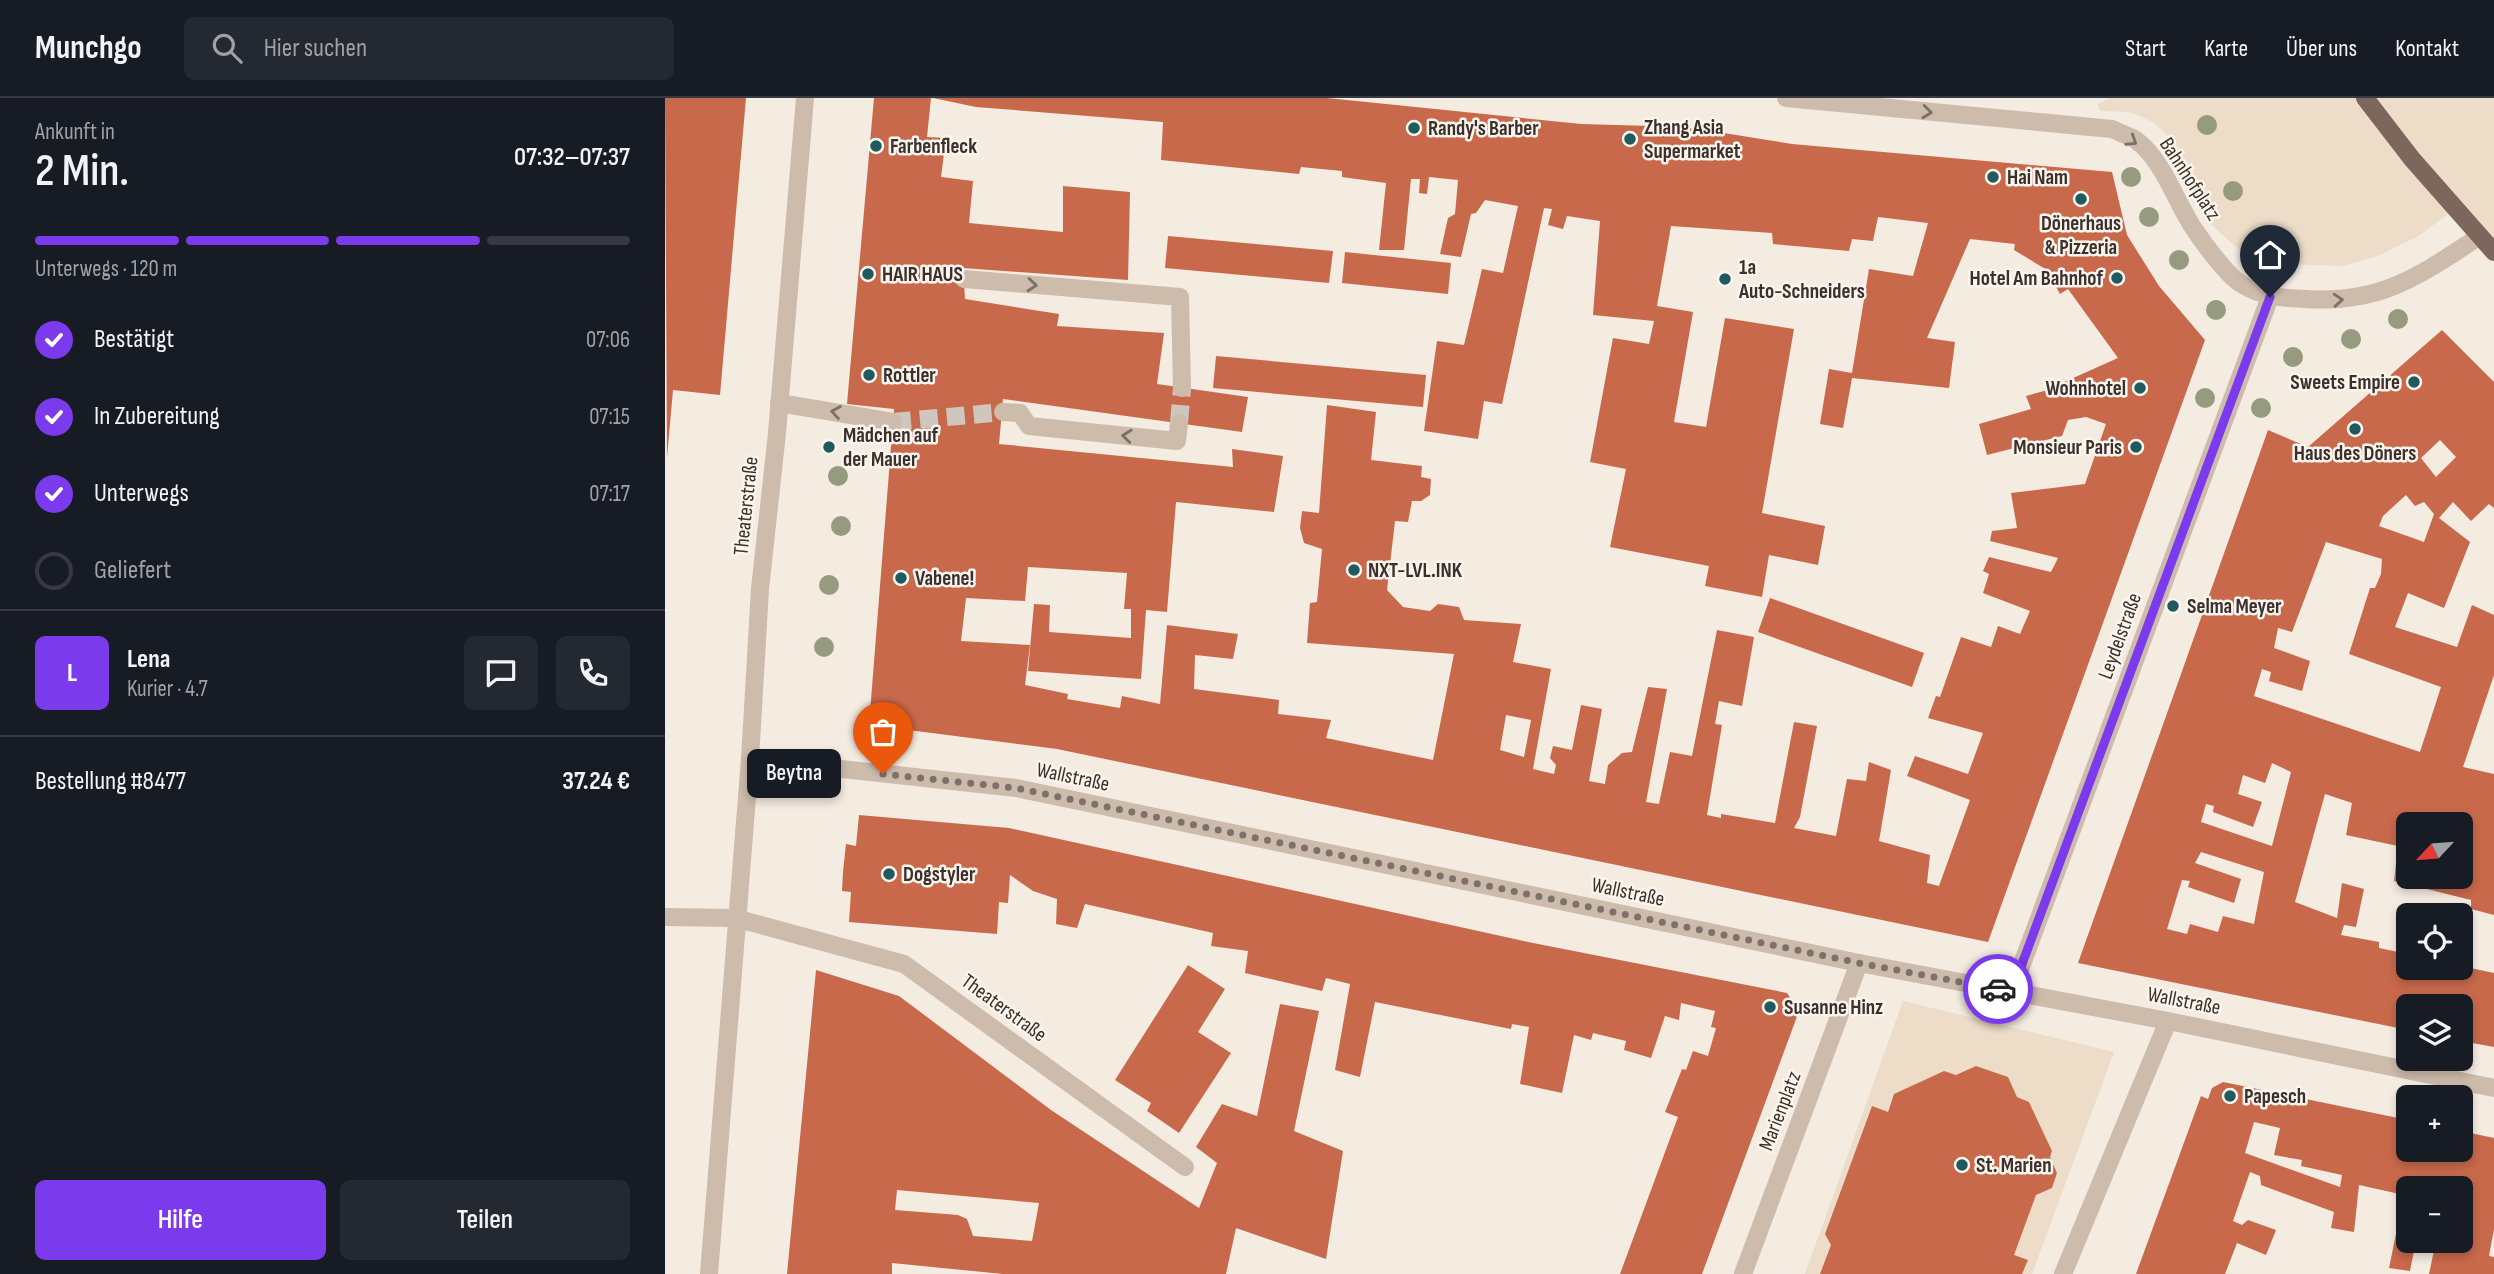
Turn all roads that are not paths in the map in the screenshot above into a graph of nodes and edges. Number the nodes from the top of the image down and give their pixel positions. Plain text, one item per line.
1 (805, 98) edge
2 (1786, 98) edge
3 (2365, 98) edge
4 (2480, 236) junction
5 (2494, 252) edge
6 (964, 279) dead end
7 (2270, 297) junction
8 (1182, 388) tunnel mouth
9 (779, 403) junction
10 (1003, 412) tunnel mouth
11 (893, 422) tunnel mouth
12 (1179, 423) tunnel mouth
13 (750, 759) junction
14 (665, 917) edge
15 (735, 918) junction
16 (1859, 963) junction
17 (2012, 991) junction
18 (2168, 1021) junction
19 (2494, 1088) edge
20 (1185, 1167) dead end
21 (709, 1274) edge
22 (1743, 1274) edge
23 (2063, 1274) edge

1 - 9 street, Theaterstraße
2 -> 7 street, Bahnhofplatz
3 - 4 main road
4 - 5 main road
7 -> 4 street, Bahnhofplatz
6 -> 8 street
7 - 17 street, Leydelstraße
11 -> 9 street
9 - 13 street, Theaterstraße
12 -> 10 street
13 - 15 street, Theaterstraße
13 - 16 street, Wallstraße
14 - 15 street
15 - 20 street, Theaterstraße
15 - 21 street, Theaterstraße
16 - 17 street, Wallstraße
16 - 22 street, Marienplatz
17 - 18 street, Wallstraße
18 - 19 street, Wallstraße
18 - 23 street

